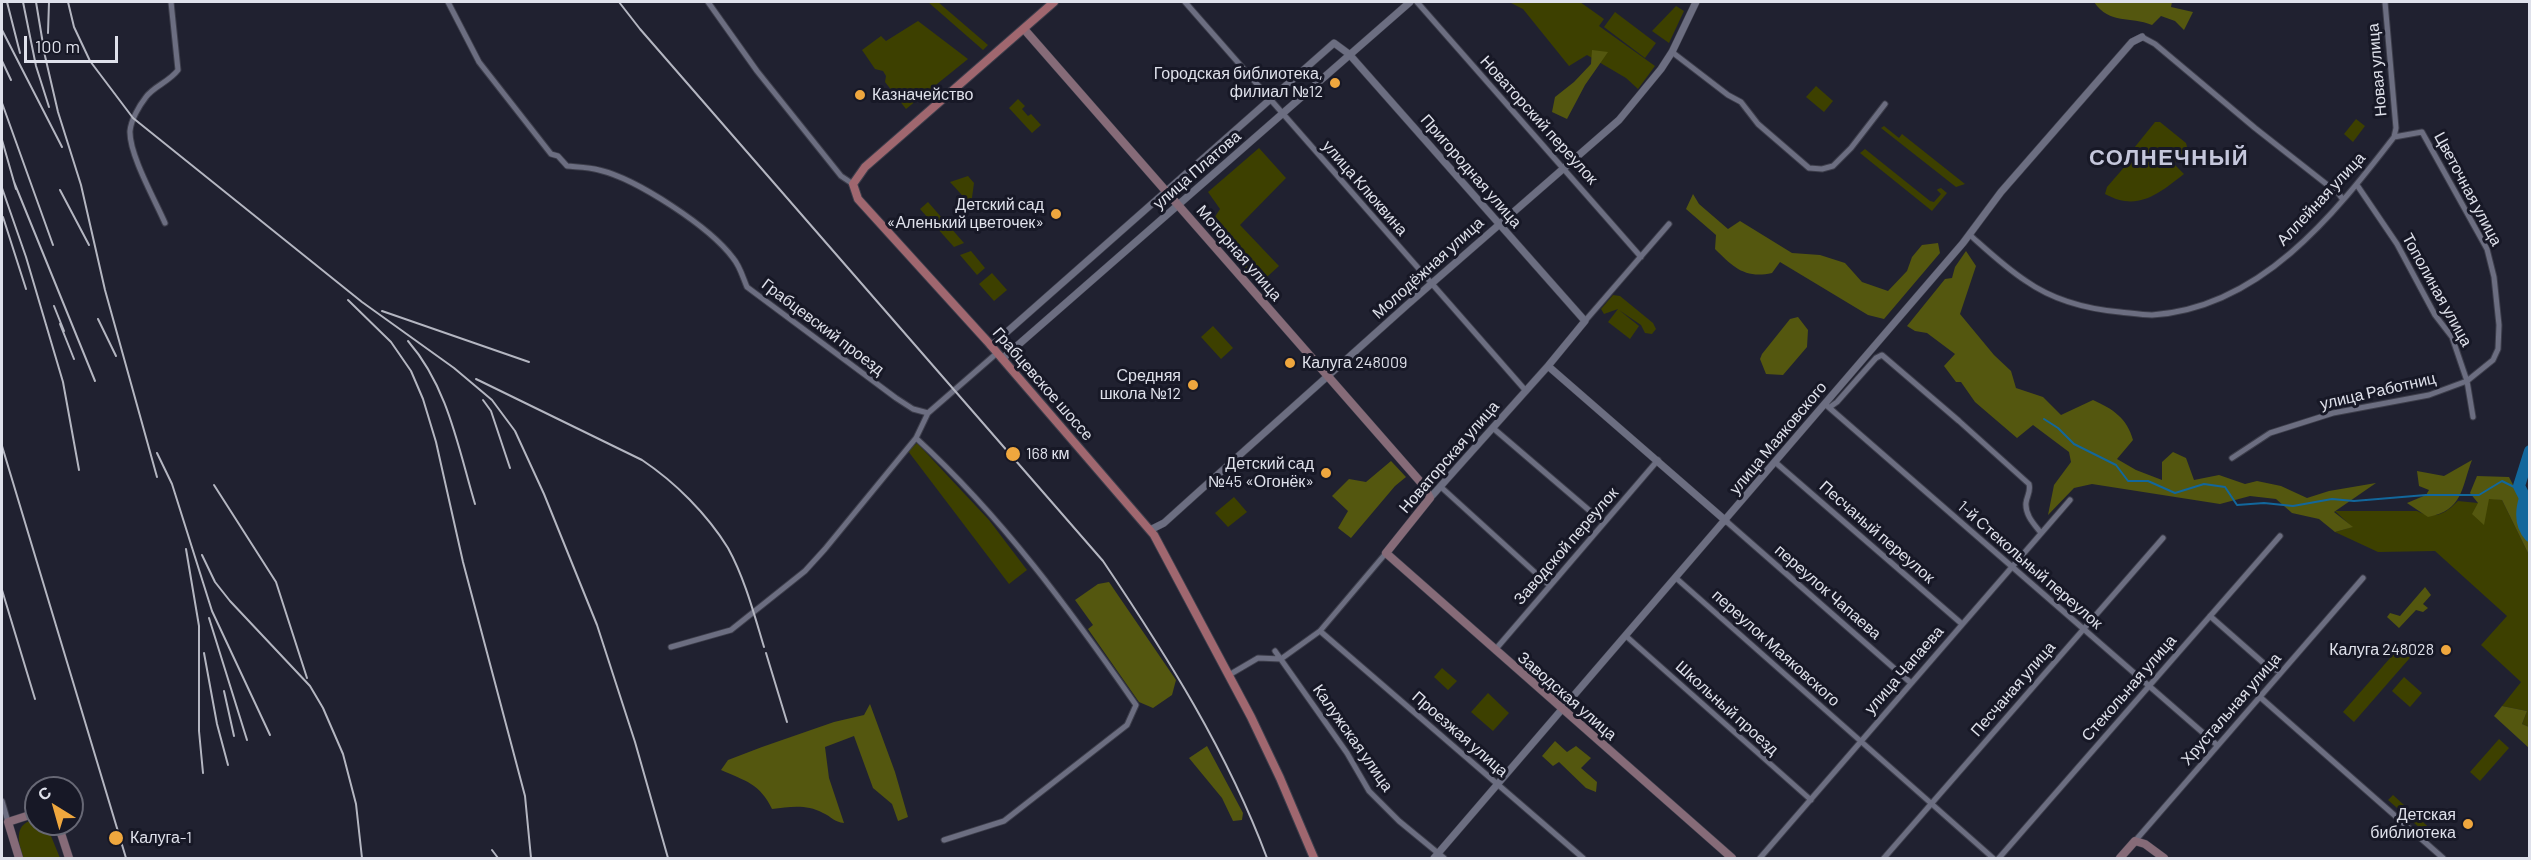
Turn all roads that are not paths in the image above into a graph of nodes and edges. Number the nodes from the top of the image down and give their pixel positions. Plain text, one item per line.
1 (171, 2) edge
2 (448, 2) edge
3 (708, 2) edge
4 (1054, 2) edge
5 (1185, 2) edge
6 (1410, 2) edge
7 (1417, 2) edge
8 (1696, 2) edge
9 (2385, 2) edge
10 (1024, 29) junction
11 (2142, 37) joint
12 (1334, 43) joint
13 (1672, 52) junction
14 (1349, 54) junction
15 (1270, 100) junction
16 (1885, 104) dead end
17 (1281, 114) junction
18 (2394, 137) junction
19 (1563, 168) junction
20 (853, 184) junction
21 (2357, 185) junction
22 (1168, 192) junction
23 (2343, 200) junction
24 (1178, 204) junction
25 (165, 223) dead end
26 (1500, 223) junction
27 (1668, 224) dead end
28 (1970, 235) junction
29 (1641, 257) junction
30 (1431, 284) junction
31 (1585, 321) junction
32 (997, 353) junction
33 (1548, 366) junction
34 (1328, 375) junction
35 (2467, 381) junction
36 (1526, 391) junction
37 (1828, 405) junction
38 (928, 413) junction
39 (2473, 417) dead end
40 (1493, 428) junction
41 (916, 438) junction
42 (2232, 458) dead end
43 (1658, 460) junction
44 (1775, 462) junction
45 (1441, 487) junction
46 (1430, 498) junction
47 (2070, 500) dead end
48 (1726, 520) junction
49 (1604, 523) junction
50 (1150, 530) junction
51 (2041, 533) junction
52 (2280, 536) dead end
53 (2163, 538) dead end
54 (1386, 553) junction
55 (2012, 568) junction
56 (1676, 578) junction
57 (2363, 578) dead end
58 (1550, 586) junction
59 (2210, 616) junction
60 (1962, 624) junction
61 (2082, 629) junction
62 (1320, 632) junction
63 (1626, 636) junction
64 (671, 646) dead end
65 (1495, 650) junction
66 (1275, 651) dead end
67 (1281, 659) junction
68 (2281, 672) junction
69 (1229, 675) junction
70 (1911, 683) junction
71 (2149, 686) junction
72 (2260, 697) junction
73 (1562, 710) junction
74 (1861, 742) junction
75 (2217, 745) junction
76 (1498, 784) junction
77 (1811, 800) junction
78 (2, 801) edge
79 (1931, 804) junction
80 (24, 817) edge
81 (8, 822) junction
82 (62, 836) edge
83 (944, 840) dead end
84 (2135, 841) junction
85 (1438, 857) edge
86 (18, 858) edge
87 (69, 858) edge
88 (1314, 858) edge
89 (1582, 858) edge
90 (1732, 858) edge
91 (1760, 858) edge
92 (1884, 858) edge
93 (1993, 858) edge
94 (1999, 858) edge
95 (2120, 858) edge
96 (2164, 858) edge
97 (2443, 858) edge

1 - 25 street
2 - 38 street, Грабцевский проезд
3 - 20 street
4 - 10 main road
5 - 15 street, улица Клюквина
6 - 14 street, улица Платова
7 - 19 street, Новаторский переулок
8 - 13 street, Молодёжная улица
9 - 18 street, Новая улица
10 - 20 main road
10 - 22 main road, Моторная улица
11 - 23 street
11 - 28 street, улица Маяковского
12 - 14 street, Пригородная улица
12 - 15 street, улица Платова
13 - 16 street
13 - 19 street, Молодёжная улица
14 - 17 street, улица Платова
14 - 26 street, Пригородная улица
15 - 17 street, улица Клюквина
15 - 22 street, улица Платова
17 - 24 street, улица Платова
17 - 30 street, улица Клюквина
18 - 21 street, Аллейная улица
18 - 35 street, Цветочная улица
19 - 26 street, Молодёжная улица
19 - 29 street, Новаторский переулок
20 - 32 main road, Грабцевское шоссе
21 - 23 street, Аллейная улица
21 - 35 street, Тополиная улица
22 - 24 main road, Моторная улица
22 - 32 street, улица Платова
23 - 28 street, Аллейная улица
24 - 32 street, улица Платова
24 - 34 main road, Моторная улица
26 - 30 street, Молодёжная улица
26 - 31 street, Пригородная улица
27 - 29 street, Новаторская улица
28 - 37 street, улица Маяковского
29 - 31 street, Новаторская улица
30 - 34 street, Молодёжная улица
30 - 36 street, улица Клюквина
31 - 33 street, Новаторская улица
32 - 38 street
32 - 50 main road, Грабцевское шоссе
33 - 36 street, Новаторская улица
33 - 43 street
34 - 46 main road, Моторная улица
34 - 50 street, Молодёжная улица
35 - 39 street, Тополиная улица
35 - 42 street, улица Работниц
36 - 40 street, Новаторская улица
37 - 44 street, улица Маяковского
37 - 51 street
37 - 55 street, 1-й Стекольный переулок
38 - 41 street
40 - 45 street, Новаторская улица
40 - 49 street
41 - 64 street
41 - 83 street
43 - 48 street
43 - 49 street, Заводской переулок
44 - 48 street, улица Маяковского
44 - 60 street, Песчаный переулок
45 - 46 street, Новаторская улица
45 - 58 street
46 - 54 main road, Новаторская улица
47 - 51 street, улица Чапаева
48 - 56 street, улица Маяковского
48 - 70 street, переулок Чапаева
49 - 58 street, Заводской переулок
50 - 69 main road, Грабцевское шоссе
51 - 55 street, улица Чапаева
52 - 59 street, Стекольная улица
53 - 61 street, Песчаная улица
54 - 62 street, Новаторская улица
54 - 65 main road, Заводская улица
55 - 60 street, улица Чапаева
55 - 61 street, 1-й Стекольный переулок
56 - 63 street, улица Маяковского
56 - 74 street, переулок Маяковского
57 - 68 street, Хрустальная улица
58 - 65 street, Заводской переулок
59 - 68 street
59 - 71 street, Стекольная улица
60 - 70 street, улица Чапаева
61 - 71 street, 1-й Стекольный переулок
61 - 79 street, Песчаная улица
62 - 67 street, Новаторская улица
62 - 76 street, Проезжая улица
63 - 73 street, улица Маяковского
63 - 77 street, Школьный проезд
65 - 73 main road, Заводская улица
66 - 67 street, Калужская улица
67 - 69 street, Новаторская улица
67 - 85 street, Калужская улица
68 - 72 street, Хрустальная улица
69 - 88 main road, Грабцевское шоссе
70 - 74 street, улица Чапаева
71 - 75 street, 1-й Стекольный переулок
71 - 94 street, Стекольная улица
72 - 75 street, Хрустальная улица
72 - 97 street
73 - 76 street, улица Маяковского
73 - 90 main road, Заводская улица
74 - 77 street, улица Чапаева
74 - 79 street, переулок Маяковского
75 - 84 street, Хрустальная улица
76 - 85 street, улица Маяковского
76 - 89 street, Проезжая улица
77 - 91 street, улица Чапаева
78 - 81 street
79 - 92 street, Песчаная улица
79 - 93 street, переулок Маяковского
80 - 81 main road
81 - 86 main road
82 - 87 main road
84 - 95 main road, Хрустальная улица
84 - 96 main road

